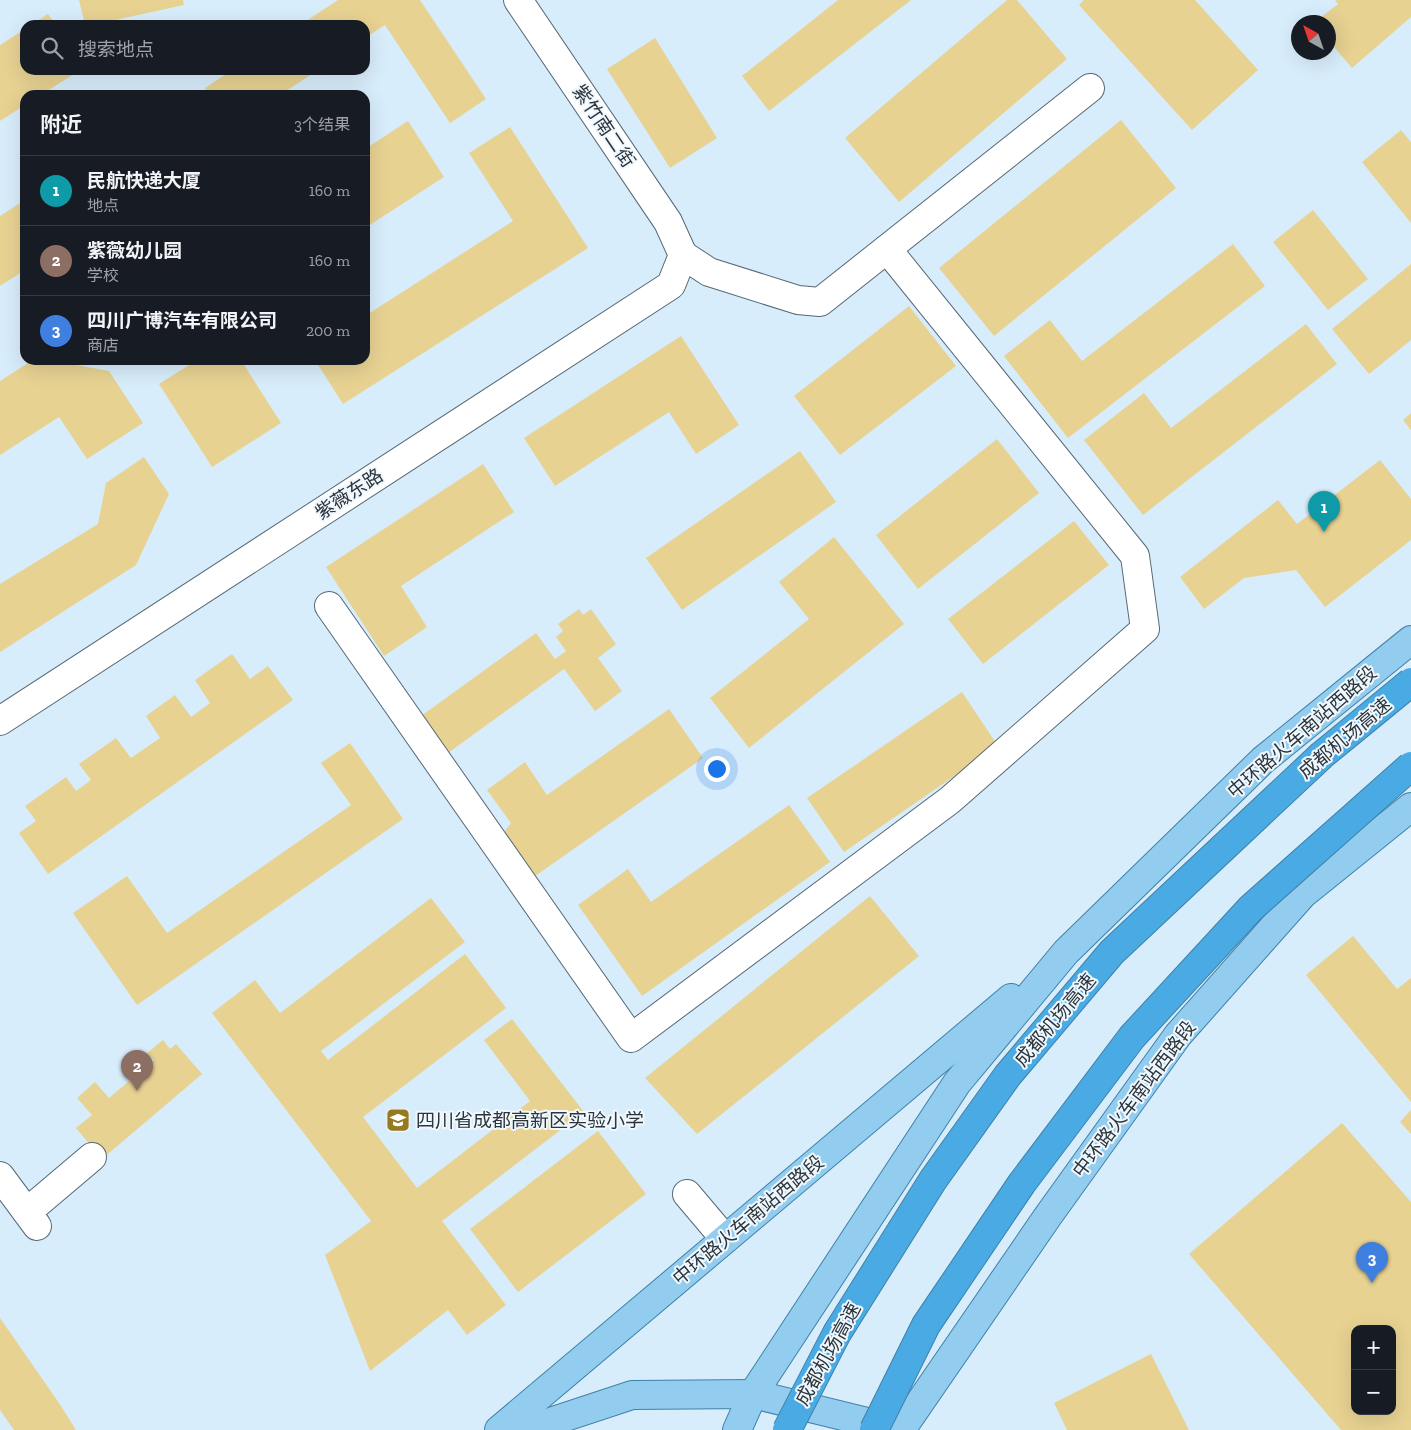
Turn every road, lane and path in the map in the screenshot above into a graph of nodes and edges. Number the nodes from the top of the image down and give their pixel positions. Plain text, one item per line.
1 (518, 0) edge
2 (1090, 88) dead end
3 (887, 249) junction
4 (683, 255) junction
5 (329, 606) dead end
6 (1411, 640) edge
7 (1411, 682) edge
8 (0, 721) edge
9 (1411, 766) edge
10 (1411, 807) edge
11 (1066, 952) junction
12 (92, 1157) dead end
13 (0, 1176) edge
14 (687, 1194) dead end
15 (725, 1239) junction
16 (753, 1394) junction
17 (499, 1430) edge
18 (526, 1430) edge
19 (738, 1430) edge
20 (787, 1430) edge
21 (874, 1430) edge
22 (901, 1430) edge

1 - 4 street, 紫竹南二街
2 - 3 street
3 - 4 street
3 - 5 street
4 - 8 street, 紫薇东路
6 - 11 main road, 中环路火车南站西路段
7 - 20 highway, 成都机场高速, bridge
9 - 21 highway, bridge
10 - 22 main road, 中环路火车南站西路段
11 - 15 main road, 中环路火车南站西路段
11 - 16 main road, 中环路火车南站西路段
12 - 13 street
14 - 15 street
15 - 17 main road, 中环路火车南站西路段
16 - 18 main road, 中环路火车南站西路段
16 - 19 main road
16 - 22 main road, 中环路火车南站西路段

